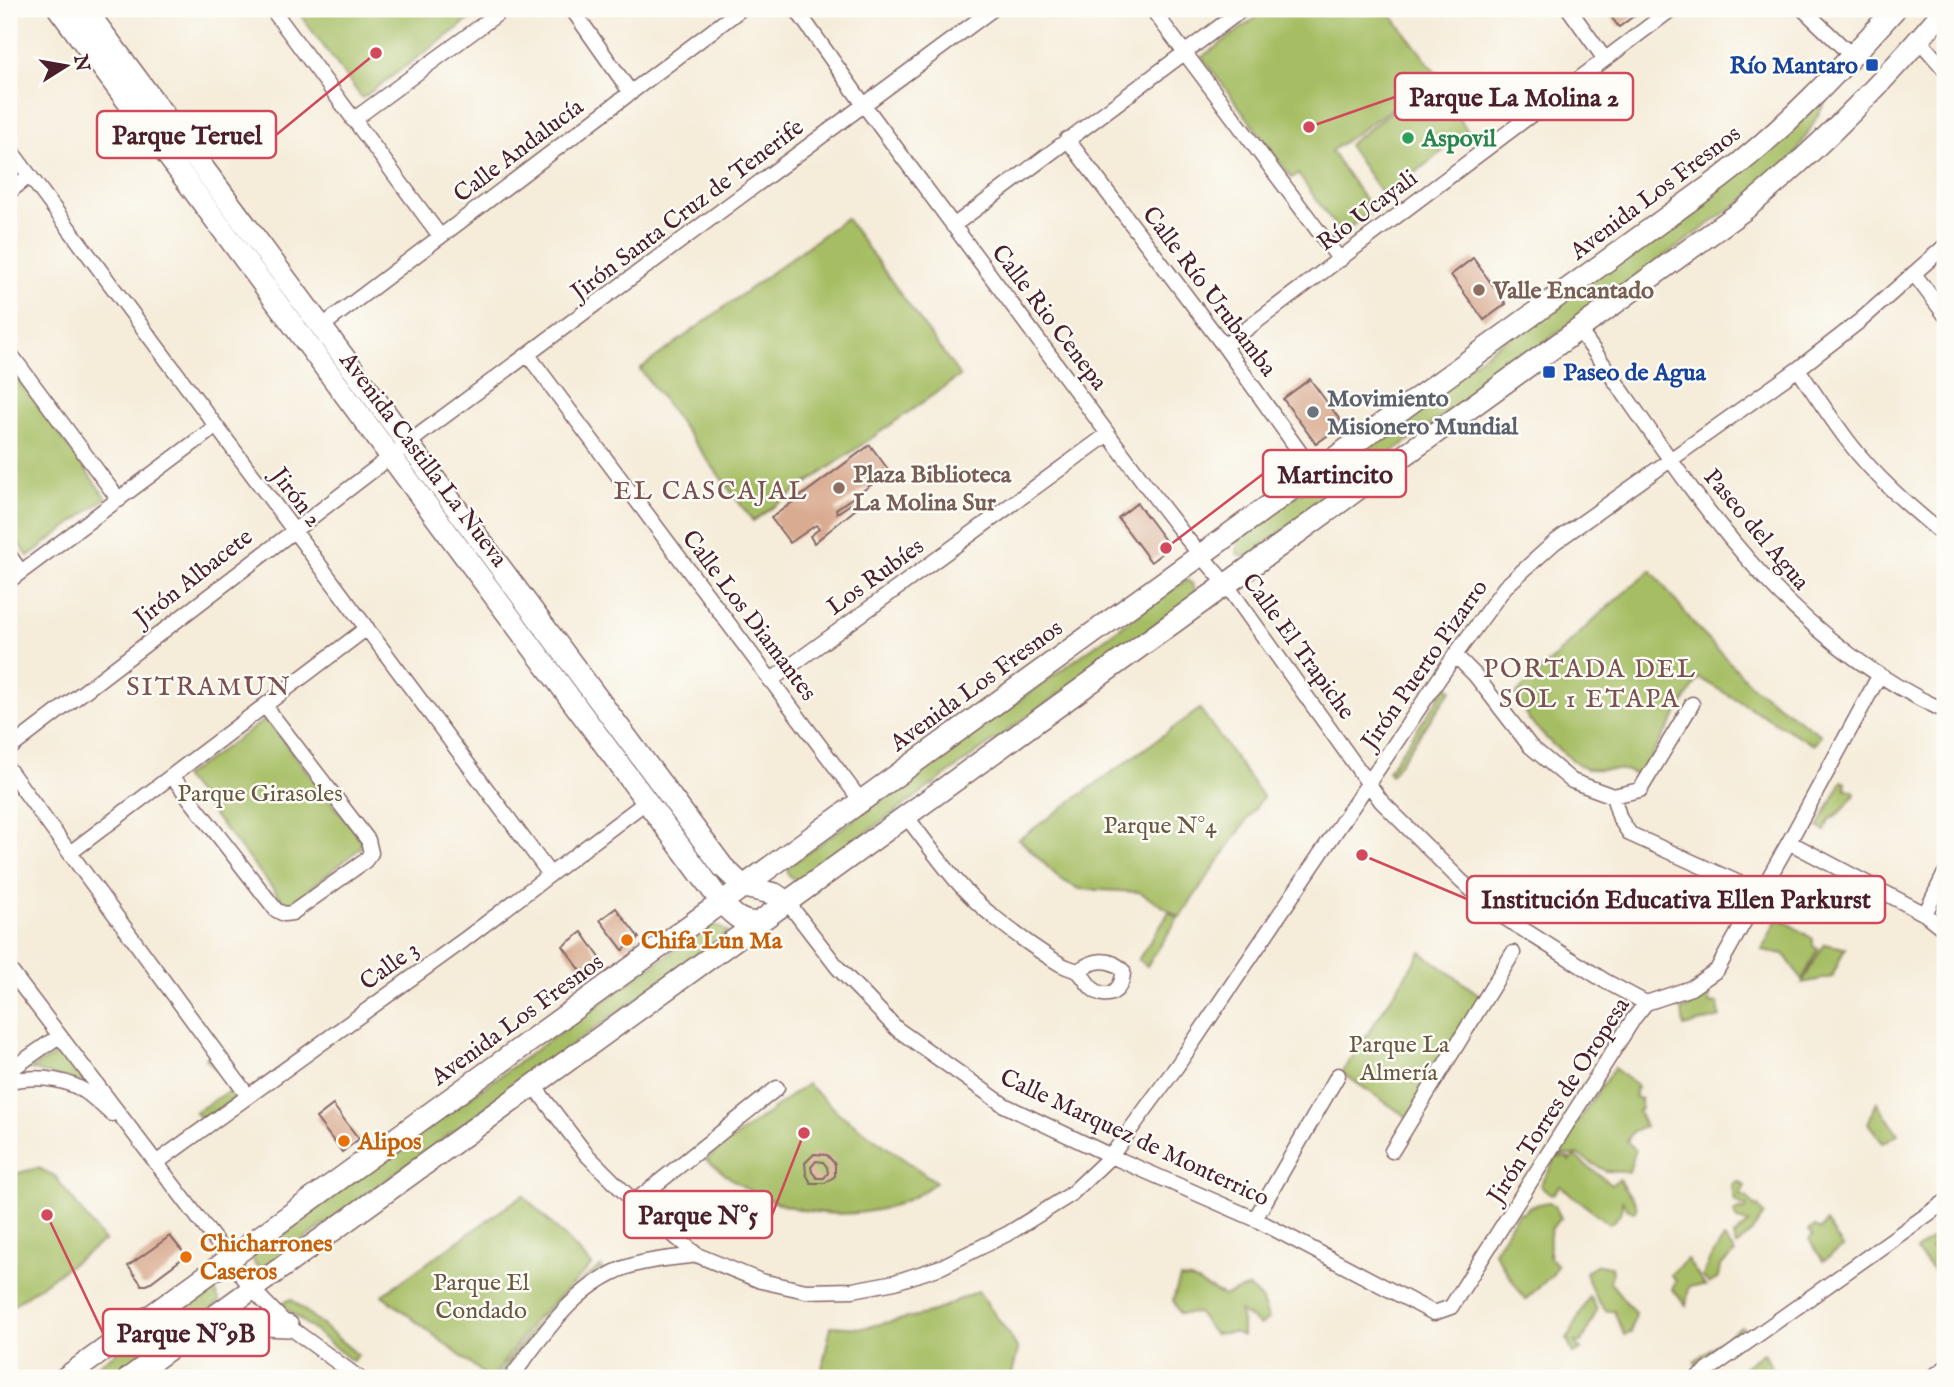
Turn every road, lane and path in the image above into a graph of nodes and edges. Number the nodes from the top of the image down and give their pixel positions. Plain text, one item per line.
1 (59, 9) edge
2 (85, 9) edge
3 (272, 9) edge
4 (504, 9) edge
5 (572, 9) edge
6 (741, 9) edge
7 (796, 9) edge
8 (993, 9) edge
9 (1152, 9) edge
10 (1242, 9) edge
11 (1569, 9) edge
12 (1672, 9) edge
13 (1803, 9) edge
14 (1895, 9) edge
15 (1945, 9) edge
16 (1919, 40) junction
17 (1184, 53) junction
18 (1852, 56) junction
19 (1604, 58) junction
20 (1945, 70) edge
21 (631, 93) junction
22 (864, 105) junction
23 (353, 120) junction
24 (1068, 139) junction
25 (9, 148) edge
26 (29, 176) junction
27 (9, 192) edge
28 (953, 226) junction
29 (440, 236) junction
30 (1945, 246) edge
31 (1340, 260) junction
32 (1915, 275) junction
33 (1945, 315) edge
34 (321, 327) junction
35 (1579, 330) junction
36 (1224, 346) junction
37 (9, 352) edge
38 (528, 355) junction
39 (1798, 369) junction
40 (215, 428) junction
41 (1108, 434) junction
42 (407, 444) junction
43 (390, 457) junction
44 (1671, 459) junction
45 (1314, 472) junction
46 (119, 500) junction
47 (293, 529) junction
48 (1945, 536) edge
49 (9, 555) edge
50 (1200, 555) junction
51 (21, 572) junction
52 (9, 581) edge
53 (1226, 584) junction
54 (368, 628) junction
55 (1455, 654) junction
56 (1879, 676) junction
57 (770, 681) junction
58 (1692, 704) dead end
59 (265, 706) junction
60 (1945, 711) edge
61 (9, 749) edge
62 (9, 770) edge
63 (172, 776) junction
64 (1369, 782) junction
65 (1613, 796) junction
66 (647, 801) junction
67 (860, 801) junction
68 (906, 816) junction
69 (1789, 842) junction
70 (70, 853) junction
71 (549, 873) junction
72 (1945, 873) edge
73 (1739, 883) dead end
74 (744, 887) junction
75 (722, 903) junction
76 (788, 903) junction
77 (1925, 914) junction
78 (760, 922) junction
79 (1945, 930) edge
80 (1513, 953) dead end
81 (9, 969) edge
82 (1078, 971) dead end
83 (1646, 1003) junction
84 (60, 1036) junction
85 (9, 1071) edge
86 (1338, 1075) dead end
87 (9, 1081) edge
88 (534, 1086) junction
89 (777, 1088) dead end
90 (248, 1096) junction
91 (129, 1128) junction
92 (1392, 1151) dead end
93 (1111, 1156) junction
94 (156, 1163) junction
95 (634, 1202) junction
96 (1945, 1202) edge
97 (1255, 1219) junction
98 (696, 1255) junction
99 (229, 1259) junction
100 (253, 1290) junction
101 (1434, 1313) joint
102 (288, 1326) junction
103 (185, 1337) junction
104 (1945, 1368) edge
105 (65, 1378) edge
106 (129, 1378) edge
107 (359, 1378) edge
108 (511, 1378) edge
109 (1697, 1378) edge
110 (1931, 1378) edge

1 - 43 main road, Avenida Castilla La Nueva
2 - 34 main road, Avenida Castilla La Nueva
3 - 23 street
4 - 23 street
5 - 21 street
6 - 21 street, Calle Andalucía
7 - 22 street
8 - 22 street, Jirón Santa Cruz de Tenerife
9 - 17 street
10 - 17 street
11 - 19 street
12 - 19 street, Río Ucayali
13 - 18 street
14 - 18 main road, Avenida Los Fresnos
15 - 16 main road
16 - 20 street
16 - 35 main road
17 - 24 street
17 - 31 street
18 - 45 main road, Avenida Los Fresnos
19 - 31 street, Río Ucayali
21 - 29 street, Calle Andalucía
22 - 28 street, Calle Rio Cenepa
22 - 38 street, Jirón Santa Cruz de Tenerife
23 - 29 street
24 - 28 street
24 - 36 street, Calle Río Urubamba
25 - 26 street, Jirón 2
26 - 27 street
26 - 40 street, Jirón 2
28 - 41 street, Calle Rio Cenepa
29 - 34 street, Calle Andalucía
30 - 32 street, Jirón Puerto Pizarro
31 - 36 street, Río Ucayali
32 - 33 street
32 - 39 street, Jirón Puerto Pizarro
34 - 42 main road, Avenida Castilla La Nueva
35 - 44 street, Paseo del Agua
35 - 53 main road
36 - 45 street, Calle Río Urubamba
37 - 46 street
38 - 42 street, Jirón Santa Cruz de Tenerife
38 - 57 street, Calle Los Diamantes
39 - 44 street, Jirón Puerto Pizarro
39 - 48 street
40 - 46 street
40 - 47 street, Jirón 2
41 - 50 street, Calle Rio Cenepa
41 - 57 street, Los Rubíes
42 - 43 street, Jirón Albacete
42 - 74 main road, Avenida Castilla La Nueva
43 - 47 street, Jirón Albacete
43 - 66 main road, Avenida Castilla La Nueva
44 - 55 street, Jirón Puerto Pizarro
44 - 56 street, Paseo del Agua
45 - 50 main road, Avenida Los Fresnos
46 - 51 street
47 - 54 street, Jirón 2
47 - 61 street, Jirón Albacete
49 - 51 street
50 - 53 street, Calle El Trapiche
50 - 67 main road, Avenida Los Fresnos
51 - 52 street
53 - 64 street, Calle El Trapiche
53 - 68 main road
54 - 59 street
54 - 71 street, Jirón 2
55 - 64 street, Jirón Puerto Pizarro
55 - 65 street
56 - 60 street, Paseo del Agua
56 - 69 street, Jirón Torres de Oropesa
57 - 67 street, Calle Los Diamantes
58 - 65 street
59 - 63 street
59 - 63 street
62 - 70 street
63 - 70 street
64 - 83 street, Calle El Trapiche
64 - 93 street, Jirón Puerto Pizarro
65 - 73 street
66 - 71 street, Calle 3
66 - 75 main road, Avenida Castilla La Nueva
67 - 74 main road, Avenida Los Fresnos
68 - 76 main road
68 - 82 street
69 - 77 street
69 - 83 street, Jirón Torres de Oropesa
70 - 90 street
71 - 90 street, Calle 3
72 - 77 street
74 - 75 main road, Avenida Los Fresnos
74 - 76 main road
75 - 78 main road, Avenida Castilla La Nueva
75 - 99 main road, Avenida Los Fresnos
76 - 78 main road
76 - 93 street, Calle Marquez de Monterrico
77 - 79 street
78 - 88 main road
80 - 92 street
81 - 84 street
83 - 101 street, Jirón Torres de Oropesa
84 - 85 street
84 - 91 street
86 - 97 street
87 - 91 street
88 - 95 street
88 - 100 main road
89 - 95 street
90 - 94 street, Calle 3
91 - 94 street
93 - 97 street, Calle Marquez de Monterrico
93 - 98 street, Jirón Puerto Pizarro
94 - 99 street
95 - 98 street
96 - 109 street
97 - 101 street, Calle Marquez de Monterrico
98 - 108 street
99 - 100 street
99 - 105 main road, Avenida Los Fresnos
100 - 102 street
100 - 103 main road
102 - 103 main road
102 - 107 street
103 - 106 main road
104 - 110 street

